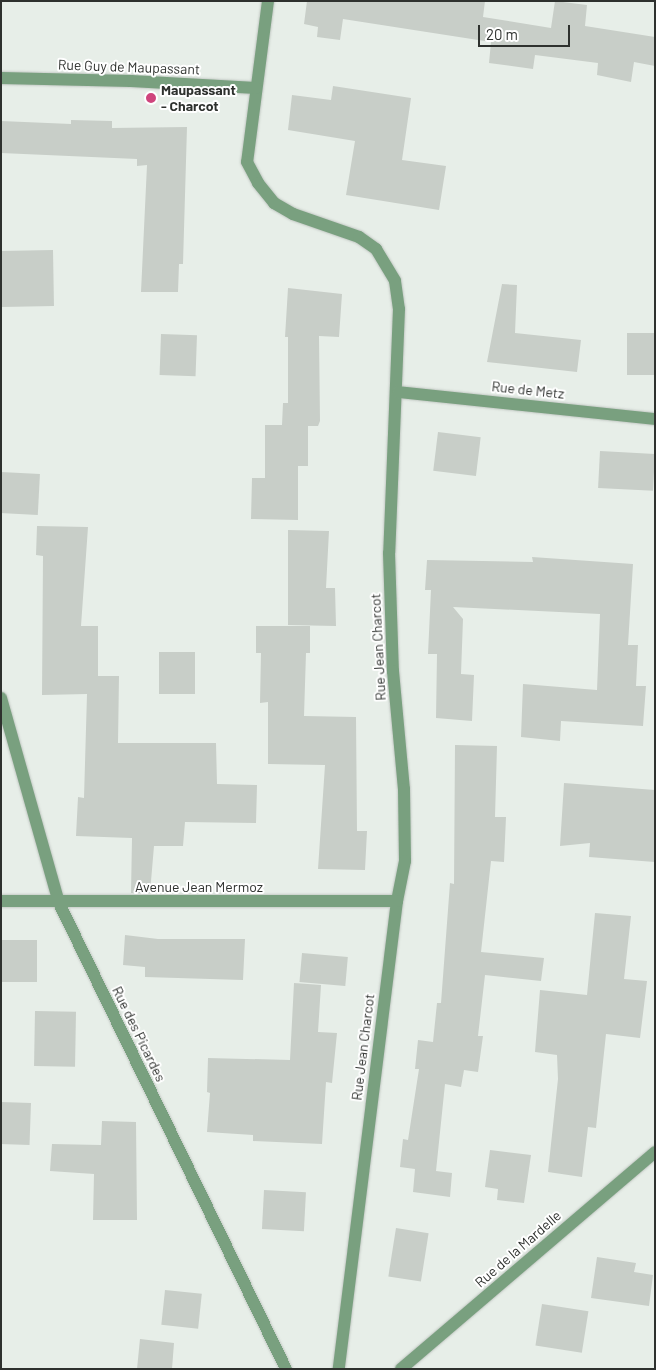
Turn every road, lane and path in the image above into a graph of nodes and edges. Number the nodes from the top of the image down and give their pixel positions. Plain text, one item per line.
1 (268, 1) edge
2 (1, 78) edge
3 (256, 88) junction
4 (398, 392) junction
5 (655, 419) edge
6 (1, 698) edge
7 (1, 901) edge
8 (396, 901) junction
9 (59, 903) junction
10 (655, 1152) edge
11 (286, 1369) edge
12 (338, 1369) edge
13 (401, 1369) edge

1 - 3 street, Rue Jean Charcot
2 - 3 street, Rue Guy de Maupassant
3 - 4 street, Rue Jean Charcot
4 - 5 street, Rue de Metz
4 - 8 street, Rue Jean Charcot
6 - 9 street, Rue des Picardes
7 - 9 street, Avenue Jean Mermoz
8 - 9 street, Avenue Jean Mermoz
8 - 12 street, Rue Jean Charcot
9 - 11 street, Rue des Picardes
10 - 13 street, Rue de la Mardelle

